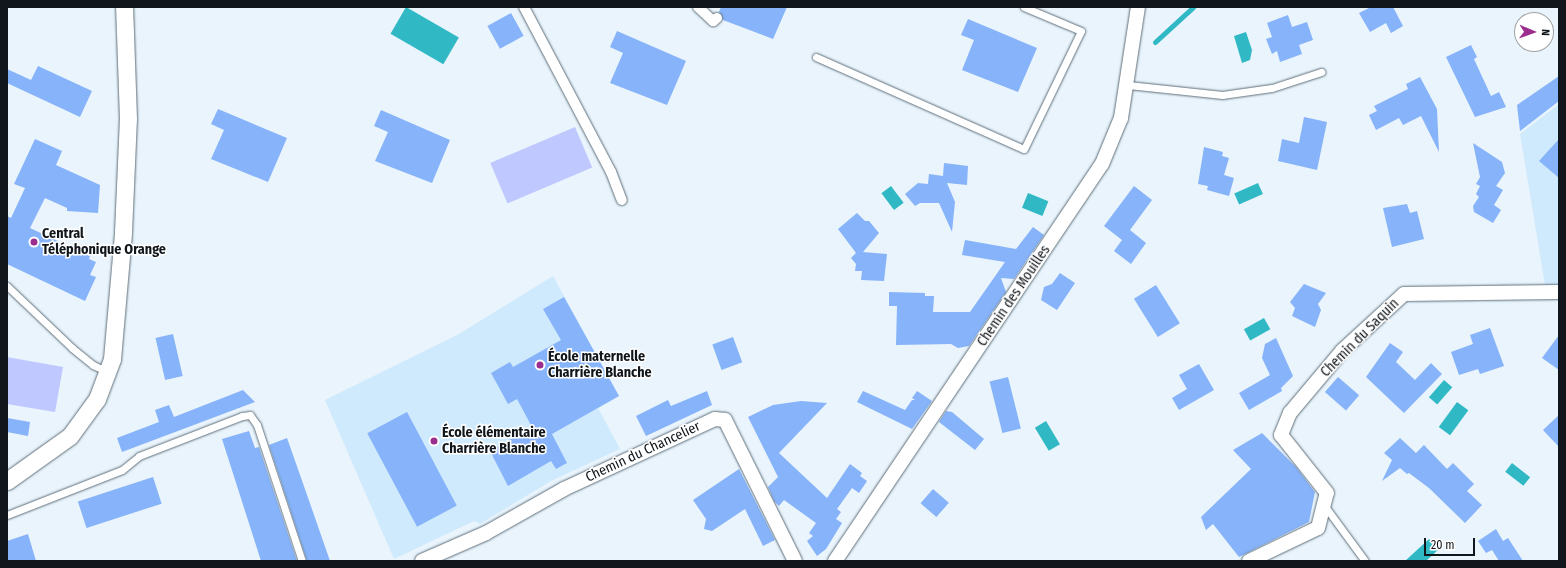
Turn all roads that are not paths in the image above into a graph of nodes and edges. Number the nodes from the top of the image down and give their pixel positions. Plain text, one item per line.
1 (124, 7) edge
2 (524, 7) edge
3 (698, 7) edge
4 (1024, 7) edge
5 (1138, 7) edge
6 (717, 18) dead end
7 (816, 57) dead end
8 (1321, 72) dead end
9 (1128, 85) junction
10 (622, 200) dead end
11 (7, 286) edge
12 (1559, 292) edge
13 (108, 372) junction
14 (7, 481) edge
15 (1324, 505) junction
16 (7, 515) edge
17 (302, 561) edge
18 (422, 561) edge
19 (795, 561) edge
20 (835, 561) edge
21 (1249, 561) edge
22 (1365, 561) edge

1 - 13 street
2 - 10 street
3 - 6 street
4 - 7 lane
5 - 9 street, Chemin des Mouilles
8 - 9 lane
9 - 20 street, Chemin des Mouilles
11 - 13 lane
12 - 15 street, Chemin du Saquin
13 - 14 street
15 - 21 street, Chemin du Saquin
15 - 22 lane
16 - 17 lane
18 - 19 street, Chemin du Chancelier

